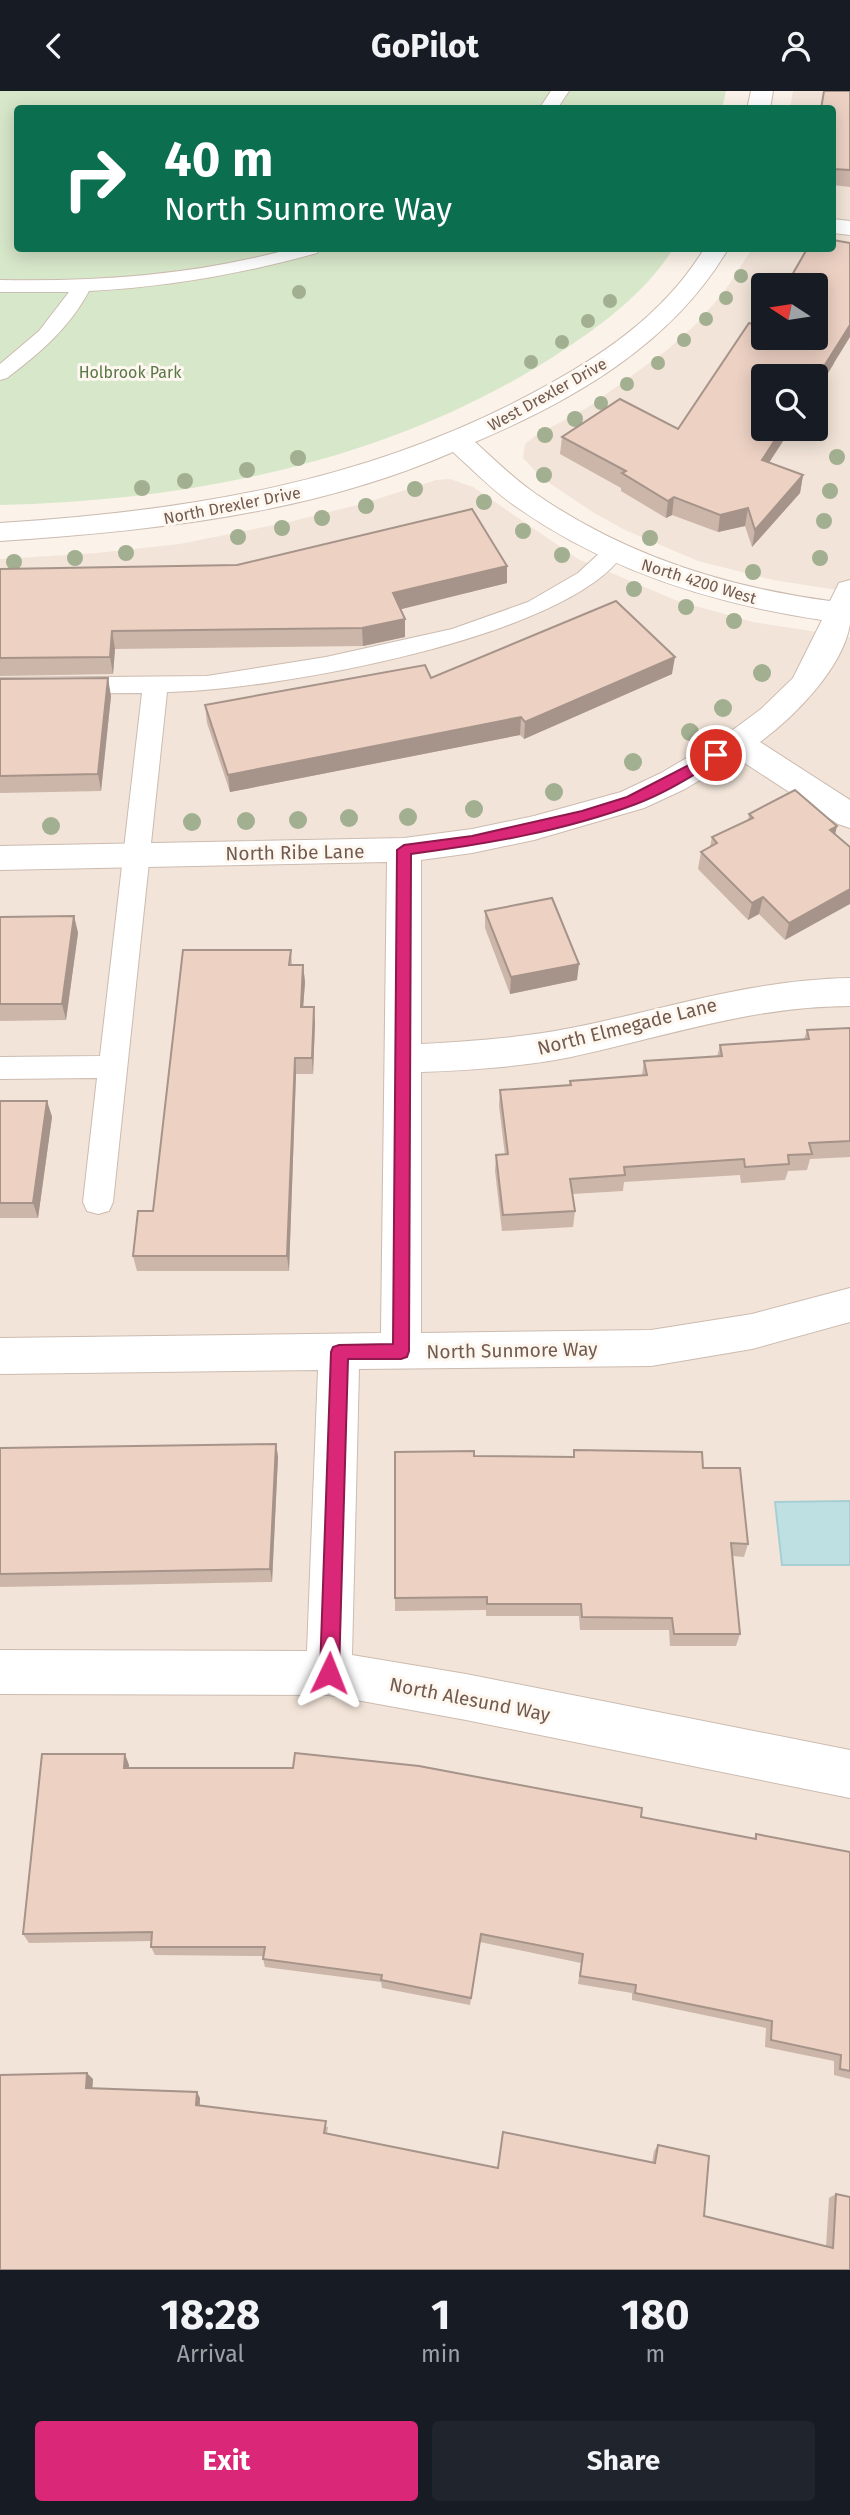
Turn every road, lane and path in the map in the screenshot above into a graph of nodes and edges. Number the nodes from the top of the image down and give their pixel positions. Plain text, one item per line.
1 (297, 252) edge
2 (714, 252) edge
3 (0, 286) edge
4 (82, 286) junction
5 (0, 374) edge
6 (458, 442) junction
7 (0, 532) edge
8 (613, 553) junction
9 (846, 606) edge
10 (0, 686) edge
11 (156, 687) junction
12 (737, 743) junction
13 (850, 816) edge
14 (404, 850) junction
15 (137, 855) junction
16 (0, 858) edge
17 (850, 992) edge
18 (403, 1059) junction
19 (113, 1067) junction
20 (0, 1068) edge
21 (98, 1202) dead end
22 (850, 1305) edge
23 (401, 1351) junction
24 (339, 1352) junction
25 (0, 1356) edge
26 (0, 1672) edge
27 (329, 1673) junction
28 (850, 1774) edge

1 - 4 lane
2 - 6 street, West Drexler Drive
3 - 4 lane
4 - 5 lane
6 - 7 street, North Drexler Drive
6 - 8 street, North 4200 West
8 - 9 street, North 4200 West
8 - 11 lane
9 - 12 street, North Ribe Lane
10 - 11 lane
11 - 15 lane
12 - 13 street
12 - 14 street, North Ribe Lane
14 - 15 street, North Ribe Lane
14 - 18 street
15 - 16 street, North Ribe Lane
15 - 19 lane
17 - 18 street, North Elmegade Lane
18 - 23 street
19 - 20 lane
19 - 21 lane
22 - 23 street, North Sunmore Way
23 - 24 street, North Sunmore Way
24 - 25 street, North Sunmore Way
24 - 27 street
26 - 27 street, North Alesund Way
27 - 28 street, North Alesund Way

